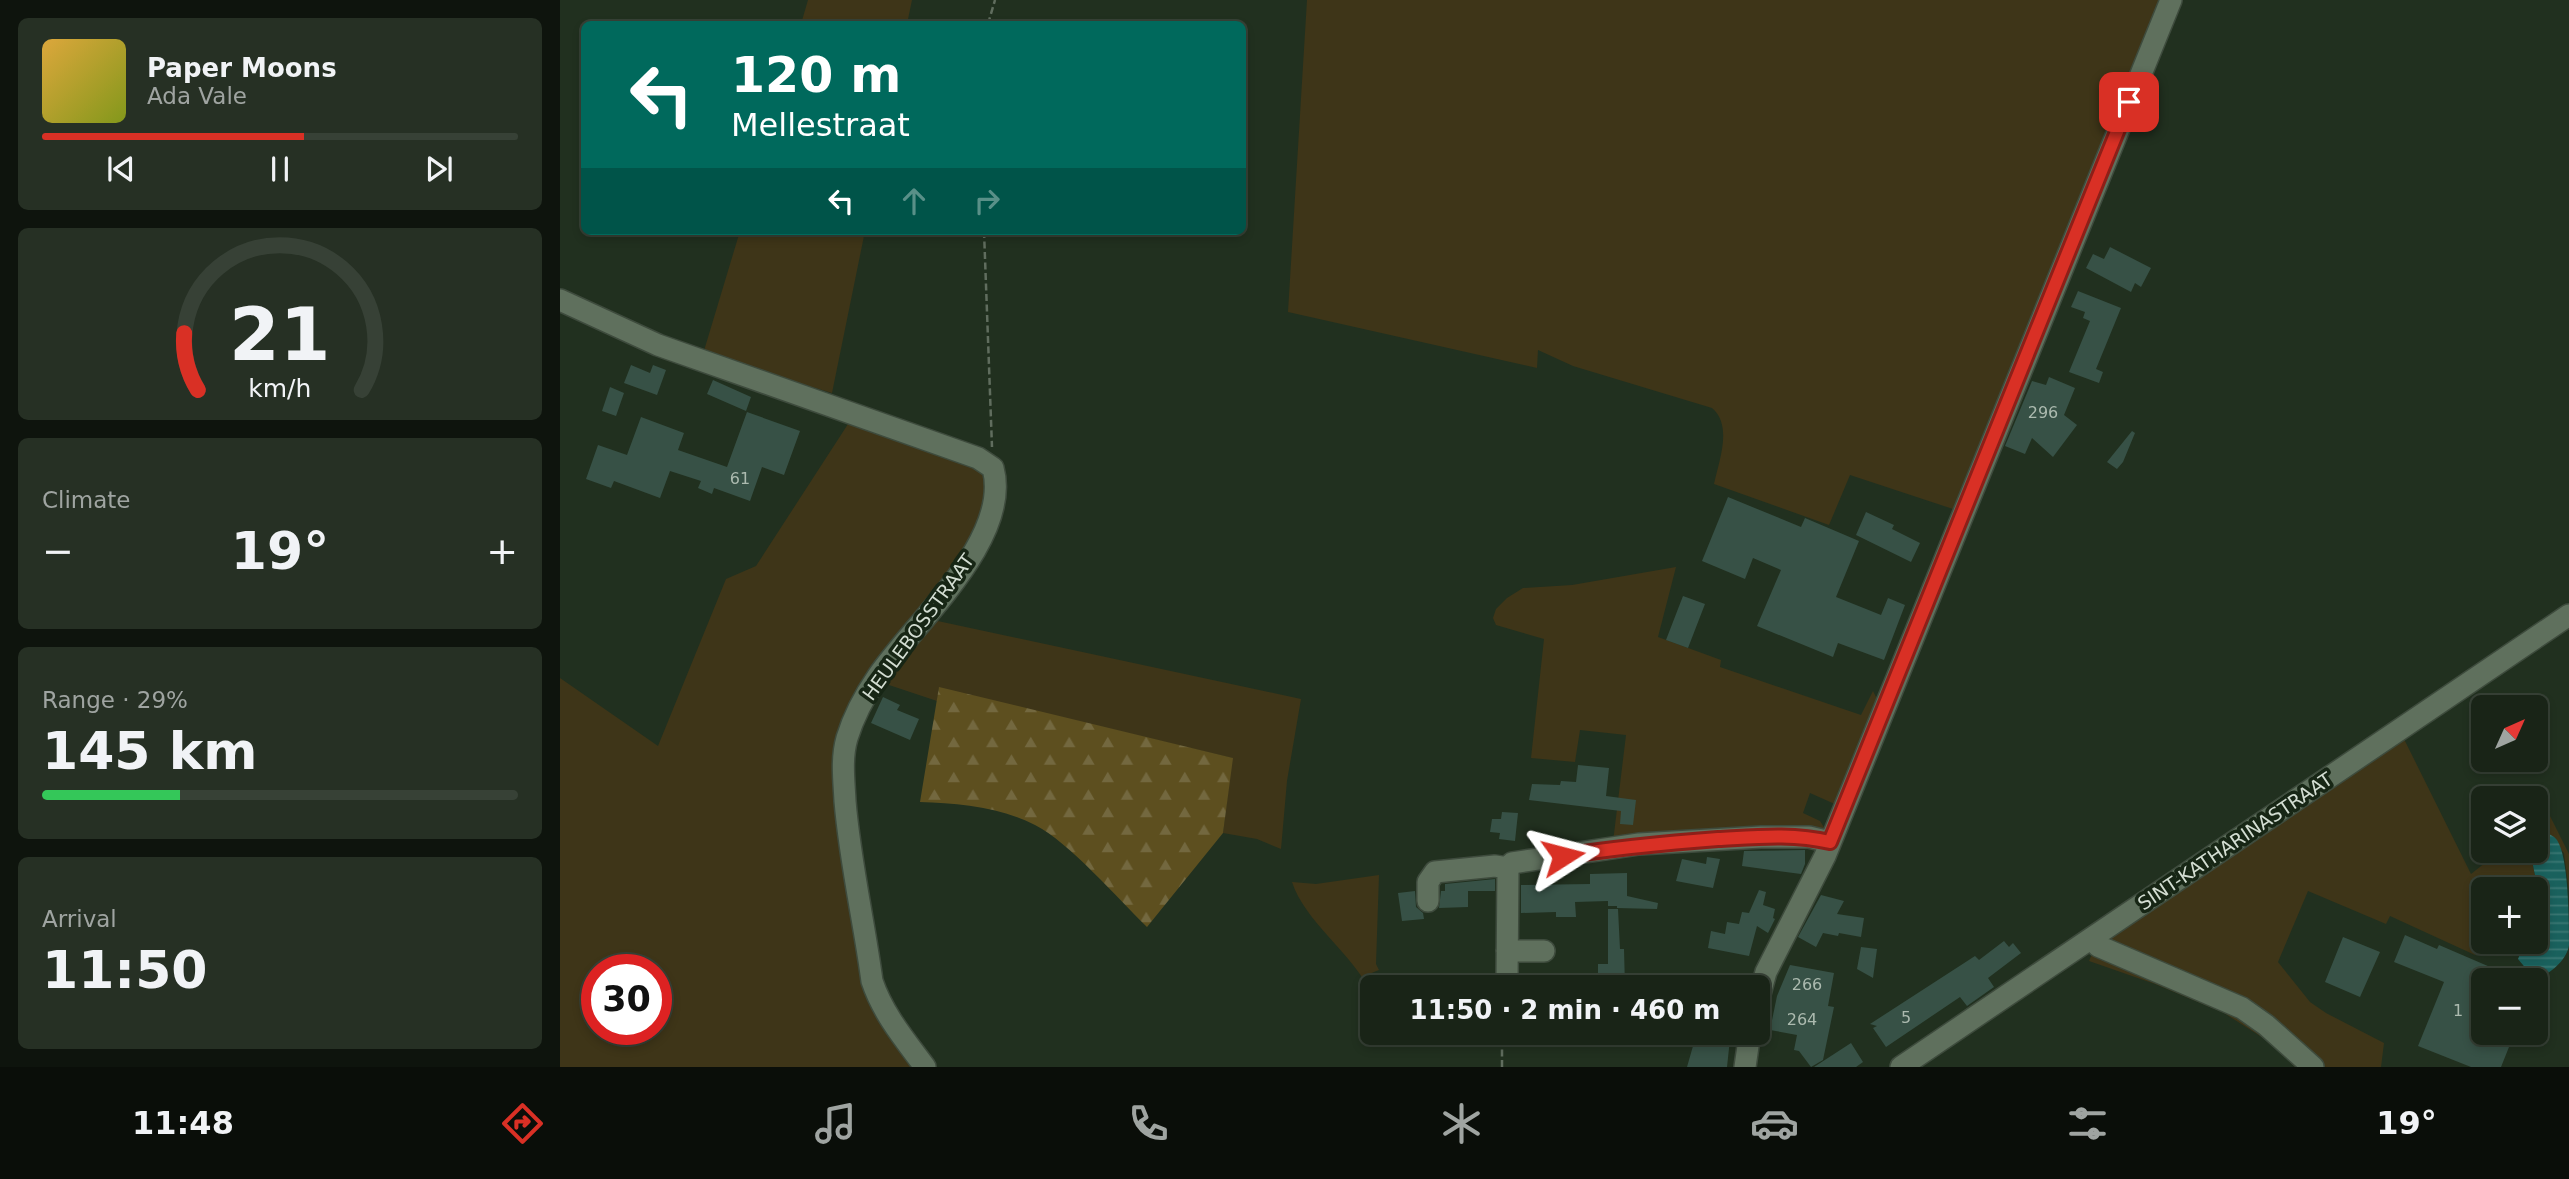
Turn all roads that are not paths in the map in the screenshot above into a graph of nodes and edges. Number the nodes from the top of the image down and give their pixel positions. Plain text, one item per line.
1 (2171, 0) edge
2 (560, 300) edge
3 (2569, 615) edge
4 (1830, 842) junction
5 (1508, 868) junction
6 (1428, 901) dead end
7 (2093, 938) junction
8 (1507, 951) junction
9 (1544, 951) dead end
10 (1507, 975) edge
11 (1765, 975) edge
12 (1748, 1045) edge
13 (925, 1067) edge
14 (1745, 1067) edge
15 (1901, 1067) edge
16 (2313, 1067) edge

1 - 4 street
2 - 13 street, HEULEBOSSTRAAT
3 - 7 street, SINT-KATHARINASTRAAT
4 - 5 street
4 - 11 street
5 - 6 street
5 - 8 street
7 - 15 street, SINT-KATHARINASTRAAT
7 - 16 street
8 - 9 street
8 - 10 street
12 - 14 street

